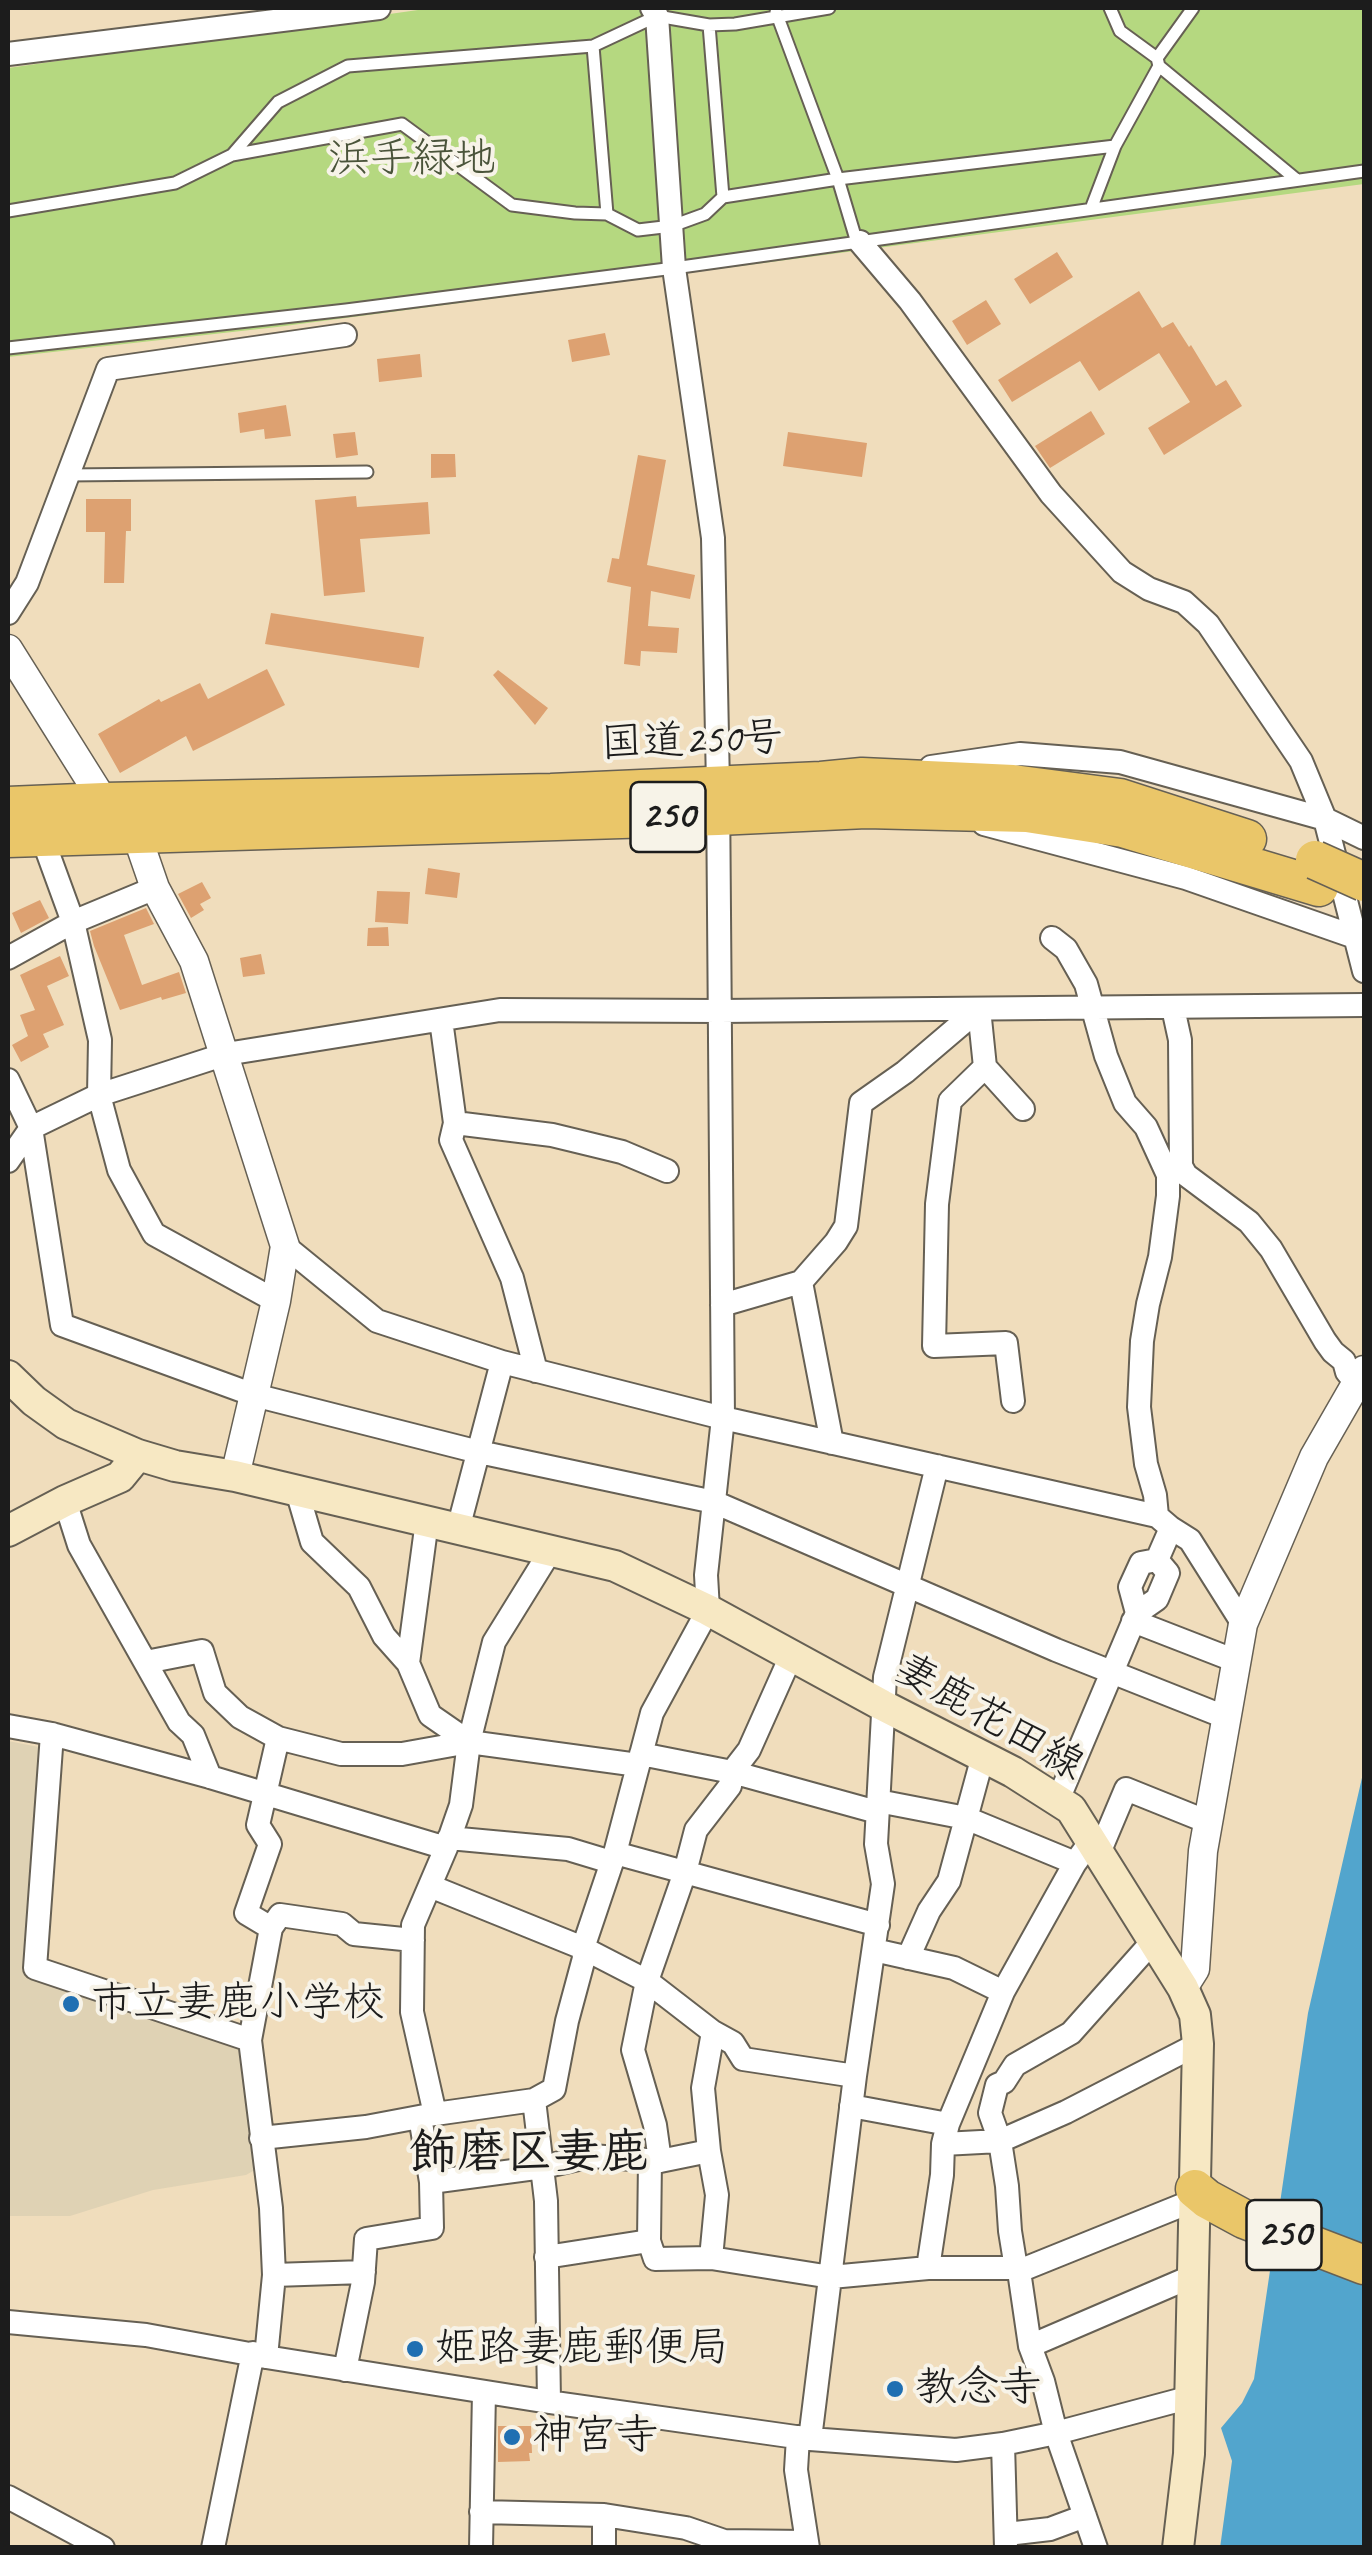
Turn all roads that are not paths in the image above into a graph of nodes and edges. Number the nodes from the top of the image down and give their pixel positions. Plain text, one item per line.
1 (379, 8) edge
2 (829, 8) edge
3 (1110, 8) edge
4 (1193, 8) edge
5 (776, 11) edge
6 (655, 12) edge
7 (709, 26) junction
8 (593, 46) junction
9 (8, 54) edge
10 (1158, 62) junction
11 (1116, 146) junction
12 (232, 155) junction
13 (1364, 171) edge
14 (838, 180) junction
15 (1297, 180) junction
16 (723, 197) junction
17 (1090, 209) junction
18 (8, 211) edge
19 (607, 214) junction
20 (672, 226) junction
21 (860, 242) junction
22 (674, 268) junction
23 (345, 335) dead end
24 (8, 348) edge
25 (367, 472) dead end
26 (67, 475) junction
27 (8, 613) edge
28 (8, 649) edge
29 (862, 777) junction
30 (718, 801) junction
31 (104, 802) junction
32 (8, 806) edge
33 (932, 810) junction
34 (1325, 819) junction
35 (136, 833) junction
36 (25, 838) edge
37 (1364, 838) edge
38 (1317, 874) junction
39 (1364, 882) edge
40 (155, 888) junction
41 (73, 922) junction
42 (1360, 922) edge
43 (1052, 938) dead end
44 (8, 958) edge
45 (1364, 971) edge
46 (1364, 1005) edge
47 (1092, 1008) junction
48 (1173, 1008) junction
49 (979, 1009) junction
50 (720, 1011) junction
51 (441, 1020) junction
52 (226, 1054) junction
53 (986, 1067) junction
54 (8, 1080) edge
55 (99, 1095) junction
56 (1023, 1110) dead end
57 (454, 1124) junction
58 (32, 1128) junction
59 (8, 1162) edge
60 (667, 1170) dead end
61 (284, 1246) junction
62 (801, 1282) junction
63 (276, 1301) junction
64 (722, 1304) junction
65 (502, 1362) junction
66 (536, 1371) junction
67 (8, 1376) edge
68 (1361, 1377) edge
69 (254, 1396) junction
70 (1013, 1401) dead end
71 (723, 1418) junction
72 (832, 1442) junction
73 (479, 1452) junction
74 (138, 1455) junction
75 (938, 1466) junction
76 (235, 1476) junction
77 (297, 1491) junction
78 (65, 1501) junction
79 (714, 1502) junction
80 (427, 1522) junction
81 (1164, 1522) junction
82 (458, 1528) junction
83 (8, 1531) edge
84 (551, 1550) junction
85 (909, 1586) junction
86 (708, 1610) junction
87 (1135, 1617) junction
88 (1243, 1624) junction
89 (791, 1656) junction
90 (1236, 1661) junction
91 (146, 1662) junction
92 (408, 1664) junction
93 (1111, 1672) junction
94 (882, 1706) junction
95 (1225, 1717) junction
96 (8, 1726) edge
97 (52, 1734) junction
98 (278, 1738) junction
99 (468, 1742) junction
100 (982, 1756) junction
101 (639, 1760) junction
102 (732, 1772) junction
103 (210, 1777) junction
104 (266, 1794) junction
105 (1058, 1800) junction
106 (877, 1807) junction
107 (966, 1818) junction
108 (1208, 1822) junction
109 (448, 1843) junction
110 (1088, 1852) junction
111 (613, 1858) junction
112 (685, 1872) junction
113 (430, 1886) junction
114 (878, 1925) junction
115 (271, 1928) junction
116 (413, 1940) junction
117 (1153, 1941) junction
118 (584, 1948) junction
119 (874, 1950) junction
120 (908, 1958) junction
121 (647, 1982) junction
122 (1183, 1988) junction
123 (1003, 1992) junction
124 (714, 2032) junction
125 (250, 2040) junction
126 (1198, 2044) junction
127 (973, 2066) junction
128 (854, 2076) junction
129 (1004, 2082) junction
130 (534, 2100) junction
131 (851, 2106) junction
132 (428, 2115) junction
133 (946, 2134) junction
134 (261, 2138) junction
135 (1000, 2141) junction
136 (709, 2151) junction
137 (655, 2160) junction
138 (543, 2167) junction
139 (431, 2182) junction
140 (1195, 2195) junction
141 (649, 2240) junction
142 (546, 2257) junction
143 (711, 2258) junction
144 (1364, 2265) edge
145 (928, 2268) junction
146 (1018, 2269) junction
147 (364, 2272) junction
148 (274, 2275) junction
149 (1194, 2276) junction
150 (830, 2278) junction
151 (8, 2322) edge
152 (1030, 2346) junction
153 (260, 2355) junction
154 (345, 2370) junction
155 (484, 2392) junction
156 (1191, 2397) junction
157 (550, 2402) junction
158 (1056, 2434) junction
159 (804, 2438) junction
160 (1003, 2444) junction
161 (8, 2497) edge
162 (481, 2512) junction
163 (604, 2514) junction
164 (1085, 2516) junction
165 (684, 2538) edge
166 (1006, 2541) edge
167 (807, 2545) edge
168 (104, 2548) edge
169 (212, 2548) edge
170 (480, 2548) edge
171 (604, 2548) edge
172 (1096, 2548) edge
173 (1178, 2548) edge

1 - 9 street
2 - 5 lane
3 - 10 lane
4 - 10 lane
5 - 7 lane
5 - 14 lane
6 - 7 lane
6 - 8 lane
6 - 20 street
7 - 16 lane
8 - 12 lane
8 - 19 lane
10 - 11 lane
10 - 15 lane
11 - 14 lane
11 - 17 lane
12 - 18 lane
12 - 19 lane
13 - 15 lane
14 - 16 lane
14 - 21 lane
15 - 17 lane
16 - 20 lane
17 - 21 lane
19 - 20 lane
20 - 22 street
21 - 22 lane
21 - 34 street
22 - 24 lane
22 - 30 street
23 - 26 street
25 - 26 lane
26 - 27 street
28 - 31 street
29 - 30 highway, 国道250号 / 250
29 - 34 street
29 - 38 highway, 国道250号 / 250
30 - 31 highway, 国道250号 / 250
30 - 33 highway, 国道250号 / 250
30 - 35 highway, 国道250号 / 250
30 - 50 street
31 - 32 highway, 国道250号 / 250
31 - 35 street
33 - 38 highway, 国道250号 / 250
33 - 42 street
34 - 37 street
34 - 42 street
35 - 36 highway, 国道250号 / 250
35 - 40 street
36 - 41 street
38 - 39 highway, 国道250号 / 250, bridge
38 - 42 highway, 国道250号 / 250
40 - 41 street
40 - 52 street
41 - 44 street
41 - 55 street
42 - 45 street
43 - 47 street
46 - 48 street
47 - 48 street
47 - 49 street
47 - 81 street
48 - 68 street
49 - 50 street
49 - 53 street
49 - 62 street
50 - 51 street
50 - 64 street
51 - 52 street
51 - 57 street
52 - 55 street
52 - 61 street
53 - 56 street
53 - 70 street
54 - 58 street
55 - 58 street
55 - 63 street
57 - 60 street
57 - 66 street
58 - 59 street
58 - 69 street
61 - 63 street
61 - 65 street
62 - 64 street
62 - 72 street
63 - 69 street
64 - 71 street
65 - 66 street
65 - 73 street
66 - 71 street
67 - 74 main road, 妻鹿花田線
68 - 88 street
69 - 73 street
69 - 76 street
71 - 72 street
71 - 79 street
72 - 75 street
73 - 79 street
73 - 82 street
74 - 76 main road, 妻鹿花田線
74 - 78 main road
75 - 81 street
75 - 85 street
76 - 77 main road, 妻鹿花田線
77 - 80 main road, 妻鹿花田線
77 - 92 street
78 - 83 main road
78 - 91 street
79 - 85 street
79 - 86 street
80 - 82 main road, 妻鹿花田線
80 - 92 street
81 - 87 street
81 - 88 street
82 - 84 main road, 妻鹿花田線
84 - 86 main road, 妻鹿花田線
84 - 99 street
85 - 93 street
85 - 94 street
86 - 89 main road, 妻鹿花田線
86 - 101 street
87 - 90 street
87 - 93 street
88 - 90 street
89 - 94 main road, 妻鹿花田線
89 - 102 street
90 - 95 street
91 - 98 street
91 - 103 street
92 - 99 street
93 - 95 street
93 - 105 street
94 - 100 main road, 妻鹿花田線
94 - 106 street
95 - 108 street
96 - 97 street
97 - 103 street
97 - 125 street
98 - 99 street
98 - 104 street
99 - 101 street
99 - 109 street
100 - 105 main road, 妻鹿花田線
100 - 107 street
101 - 102 street
101 - 111 street
102 - 106 street
102 - 112 street
103 - 104 street
104 - 109 street
104 - 115 street
105 - 110 main road, 妻鹿花田線
106 - 107 street
106 - 114 street
107 - 110 street
107 - 120 street
108 - 110 street
108 - 122 street
109 - 111 street
109 - 113 street
110 - 117 main road, 妻鹿花田線
110 - 123 street
111 - 112 street
111 - 118 street
112 - 114 street
112 - 121 street
113 - 116 street
113 - 118 street
114 - 119 street
115 - 116 street
115 - 125 street
116 - 132 street
117 - 122 main road, 妻鹿花田線
117 - 129 street
118 - 121 street
118 - 130 street
119 - 120 street
119 - 128 street
120 - 123 street
121 - 124 street
121 - 137 street
122 - 126 main road, 妻鹿花田線
123 - 127 street
124 - 128 street
124 - 136 street
125 - 134 street
126 - 135 street
126 - 140 main road, 妻鹿花田線
127 - 129 street
127 - 133 street
128 - 131 street
129 - 135 street
130 - 132 street
130 - 138 street
131 - 133 street
131 - 150 street
132 - 134 street
132 - 139 street
133 - 135 street
133 - 145 street
134 - 148 street
135 - 146 street
136 - 137 street
136 - 143 street
137 - 138 street
137 - 141 street
138 - 139 street
138 - 142 street
139 - 147 street
140 - 144 highway, 250
140 - 146 street
140 - 149 main road, 妻鹿花田線
141 - 142 street
141 - 143 street
142 - 157 street
143 - 150 street
145 - 146 street
145 - 150 street
146 - 152 street
147 - 148 street
147 - 154 street
148 - 153 street
149 - 152 street
149 - 156 main road, 妻鹿花田線
150 - 159 street
151 - 153 street
152 - 158 street
153 - 154 street
153 - 169 street
154 - 155 street
155 - 157 street
155 - 162 street
156 - 158 street
156 - 173 main road, 妻鹿花田線
157 - 159 street
158 - 160 street
158 - 164 street
159 - 160 street
159 - 167 street
160 - 166 street
161 - 168 street
162 - 163 street
162 - 170 street
163 - 165 street
163 - 171 street
164 - 166 street
164 - 172 street
165 - 167 street

